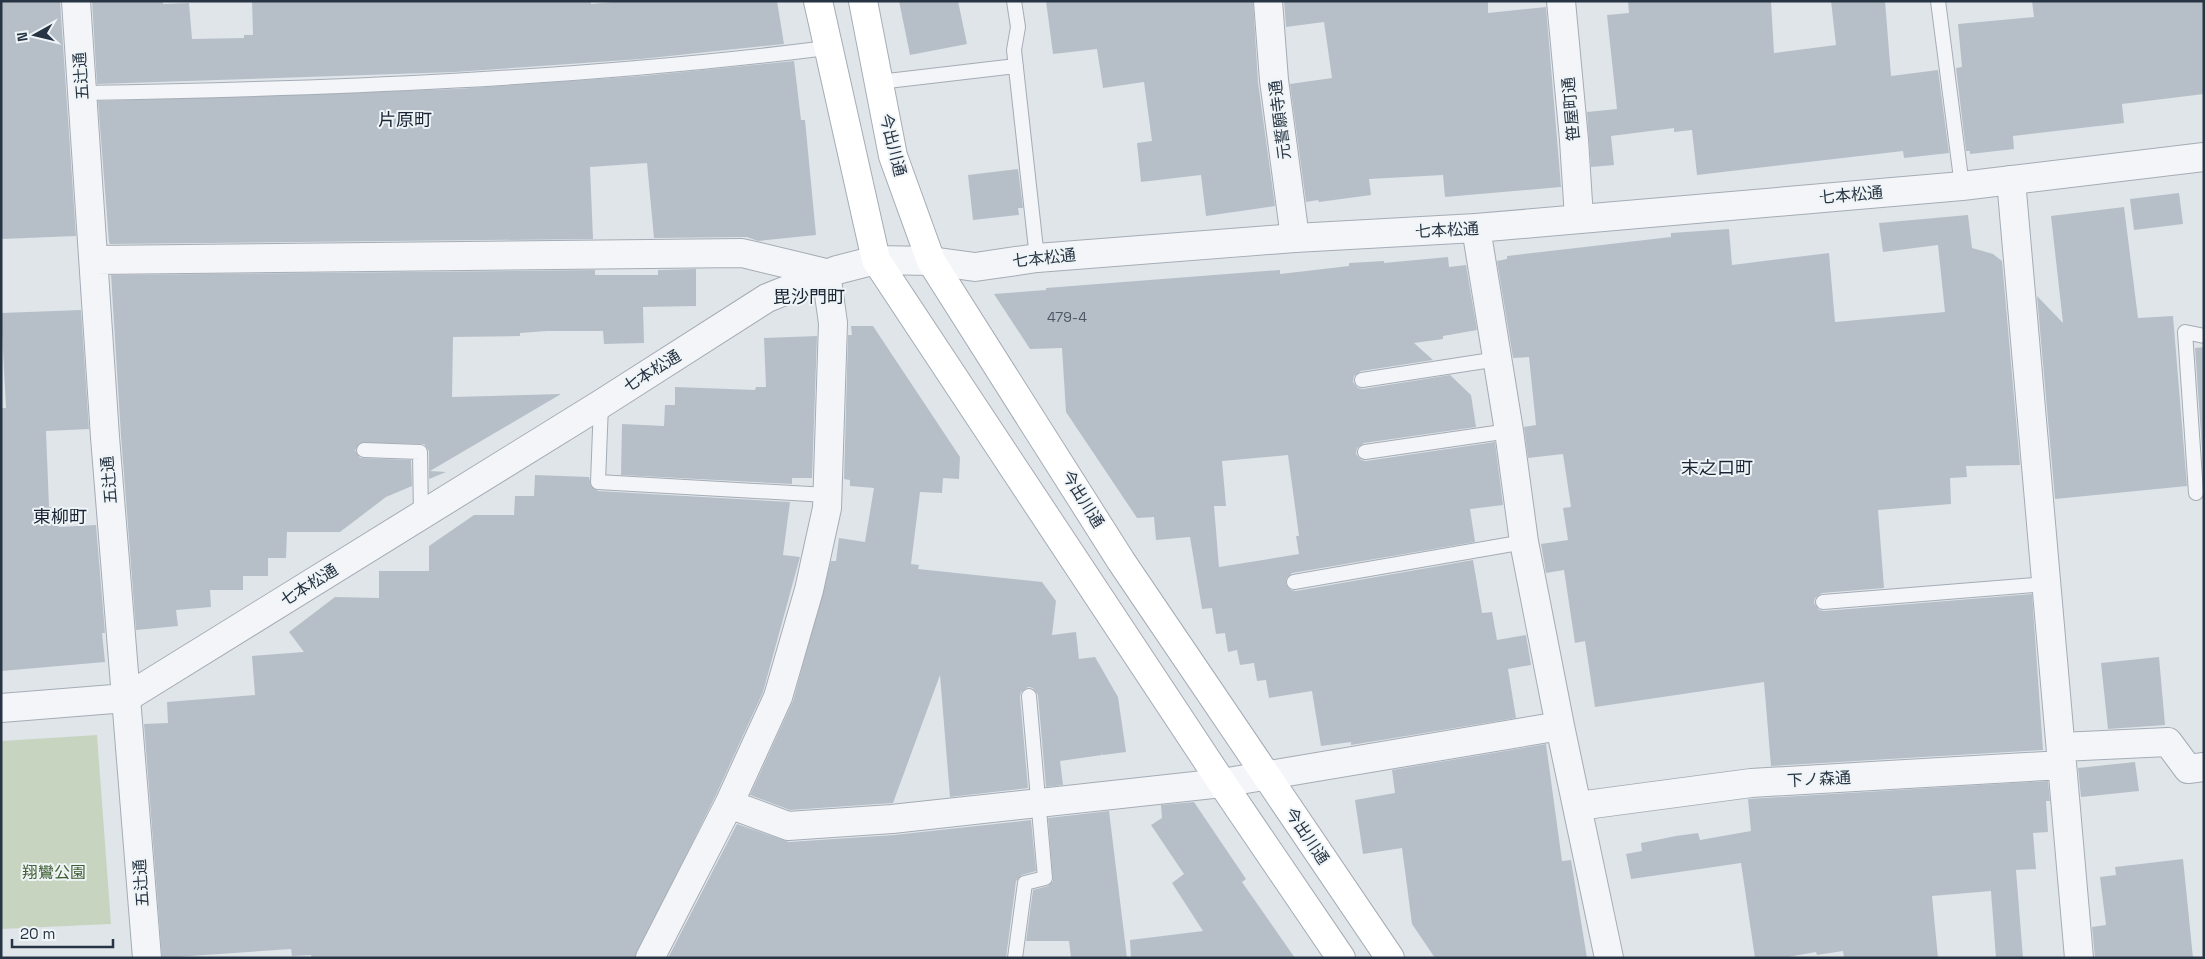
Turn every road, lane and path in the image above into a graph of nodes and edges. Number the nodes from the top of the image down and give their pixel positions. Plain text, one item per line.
1 (76, 1) edge
2 (818, 1) edge
3 (863, 1) edge
4 (1014, 1) edge
5 (1268, 1) edge
6 (1561, 1) edge
7 (1938, 1) edge
8 (827, 48) junction
9 (1016, 66) junction
10 (879, 82) junction
11 (82, 93) junction
12 (2204, 157) edge
13 (2011, 180) junction
14 (1962, 186) junction
15 (1579, 218) junction
16 (1476, 228) junction
17 (1295, 238) junction
18 (1037, 258) junction
19 (94, 260) junction
20 (876, 260) junction
21 (930, 261) junction
22 (826, 274) junction
23 (2204, 336) edge
24 (1498, 359) junction
25 (1362, 380) dead end
26 (601, 404) junction
27 (1509, 431) junction
28 (364, 450) dead end
29 (1365, 452) dead end
30 (2199, 457) edge
31 (2196, 492) dead end
32 (827, 496) junction
33 (421, 515) junction
34 (1524, 542) junction
35 (1294, 582) dead end
36 (2046, 584) junction
37 (1823, 602) dead end
38 (1029, 696) dead end
39 (126, 698) junction
40 (1, 708) edge
41 (1560, 726) junction
42 (2062, 756) junction
43 (2204, 767) edge
44 (1266, 776) junction
45 (1222, 783) junction
46 (1039, 803) junction
47 (729, 804) junction
48 (1578, 806) junction
49 (147, 958) edge
50 (650, 958) edge
51 (1015, 958) edge
52 (1341, 958) edge
53 (1390, 958) edge
54 (1609, 958) edge
55 (2079, 958) edge

1 - 11 street, 五辻通
2 - 8 main road
3 - 10 main road, 今出川通
4 - 9 lane
5 - 17 street, 元誓願寺通
6 - 15 street, 笹屋町通
7 - 14 lane
8 - 11 lane
8 - 20 main road
9 - 10 lane
9 - 18 lane
10 - 21 main road, 今出川通
11 - 19 street, 五辻通
12 - 13 street, 七本松通
13 - 14 street, 七本松通
13 - 36 street
14 - 15 street, 七本松通
15 - 16 street, 七本松通
16 - 17 street, 七本松通
16 - 24 street
17 - 18 street, 七本松通
18 - 21 street, 七本松通
19 - 22 street
19 - 39 street, 五辻通
20 - 21 street, 七本松通
20 - 22 street, 七本松通
20 - 45 main road
21 - 44 main road, 今出川通
22 - 26 street, 七本松通
22 - 32 street
23 - 30 lane
24 - 25 lane
24 - 27 street
26 - 32 lane
26 - 33 street, 七本松通
27 - 29 lane
27 - 34 street
28 - 33 lane
30 - 31 lane
32 - 47 street
33 - 39 street, 七本松通
34 - 35 lane
34 - 41 street
36 - 37 lane
36 - 42 street
38 - 46 lane
39 - 40 street, 七本松通
39 - 49 street, 五辻通
41 - 44 street
41 - 48 street
42 - 43 street, 下ノ森通
42 - 48 street, 下ノ森通
42 - 55 street
44 - 45 street
44 - 53 main road, 今出川通
45 - 46 street
45 - 52 main road
46 - 47 street
46 - 51 lane
47 - 50 street
48 - 54 street

